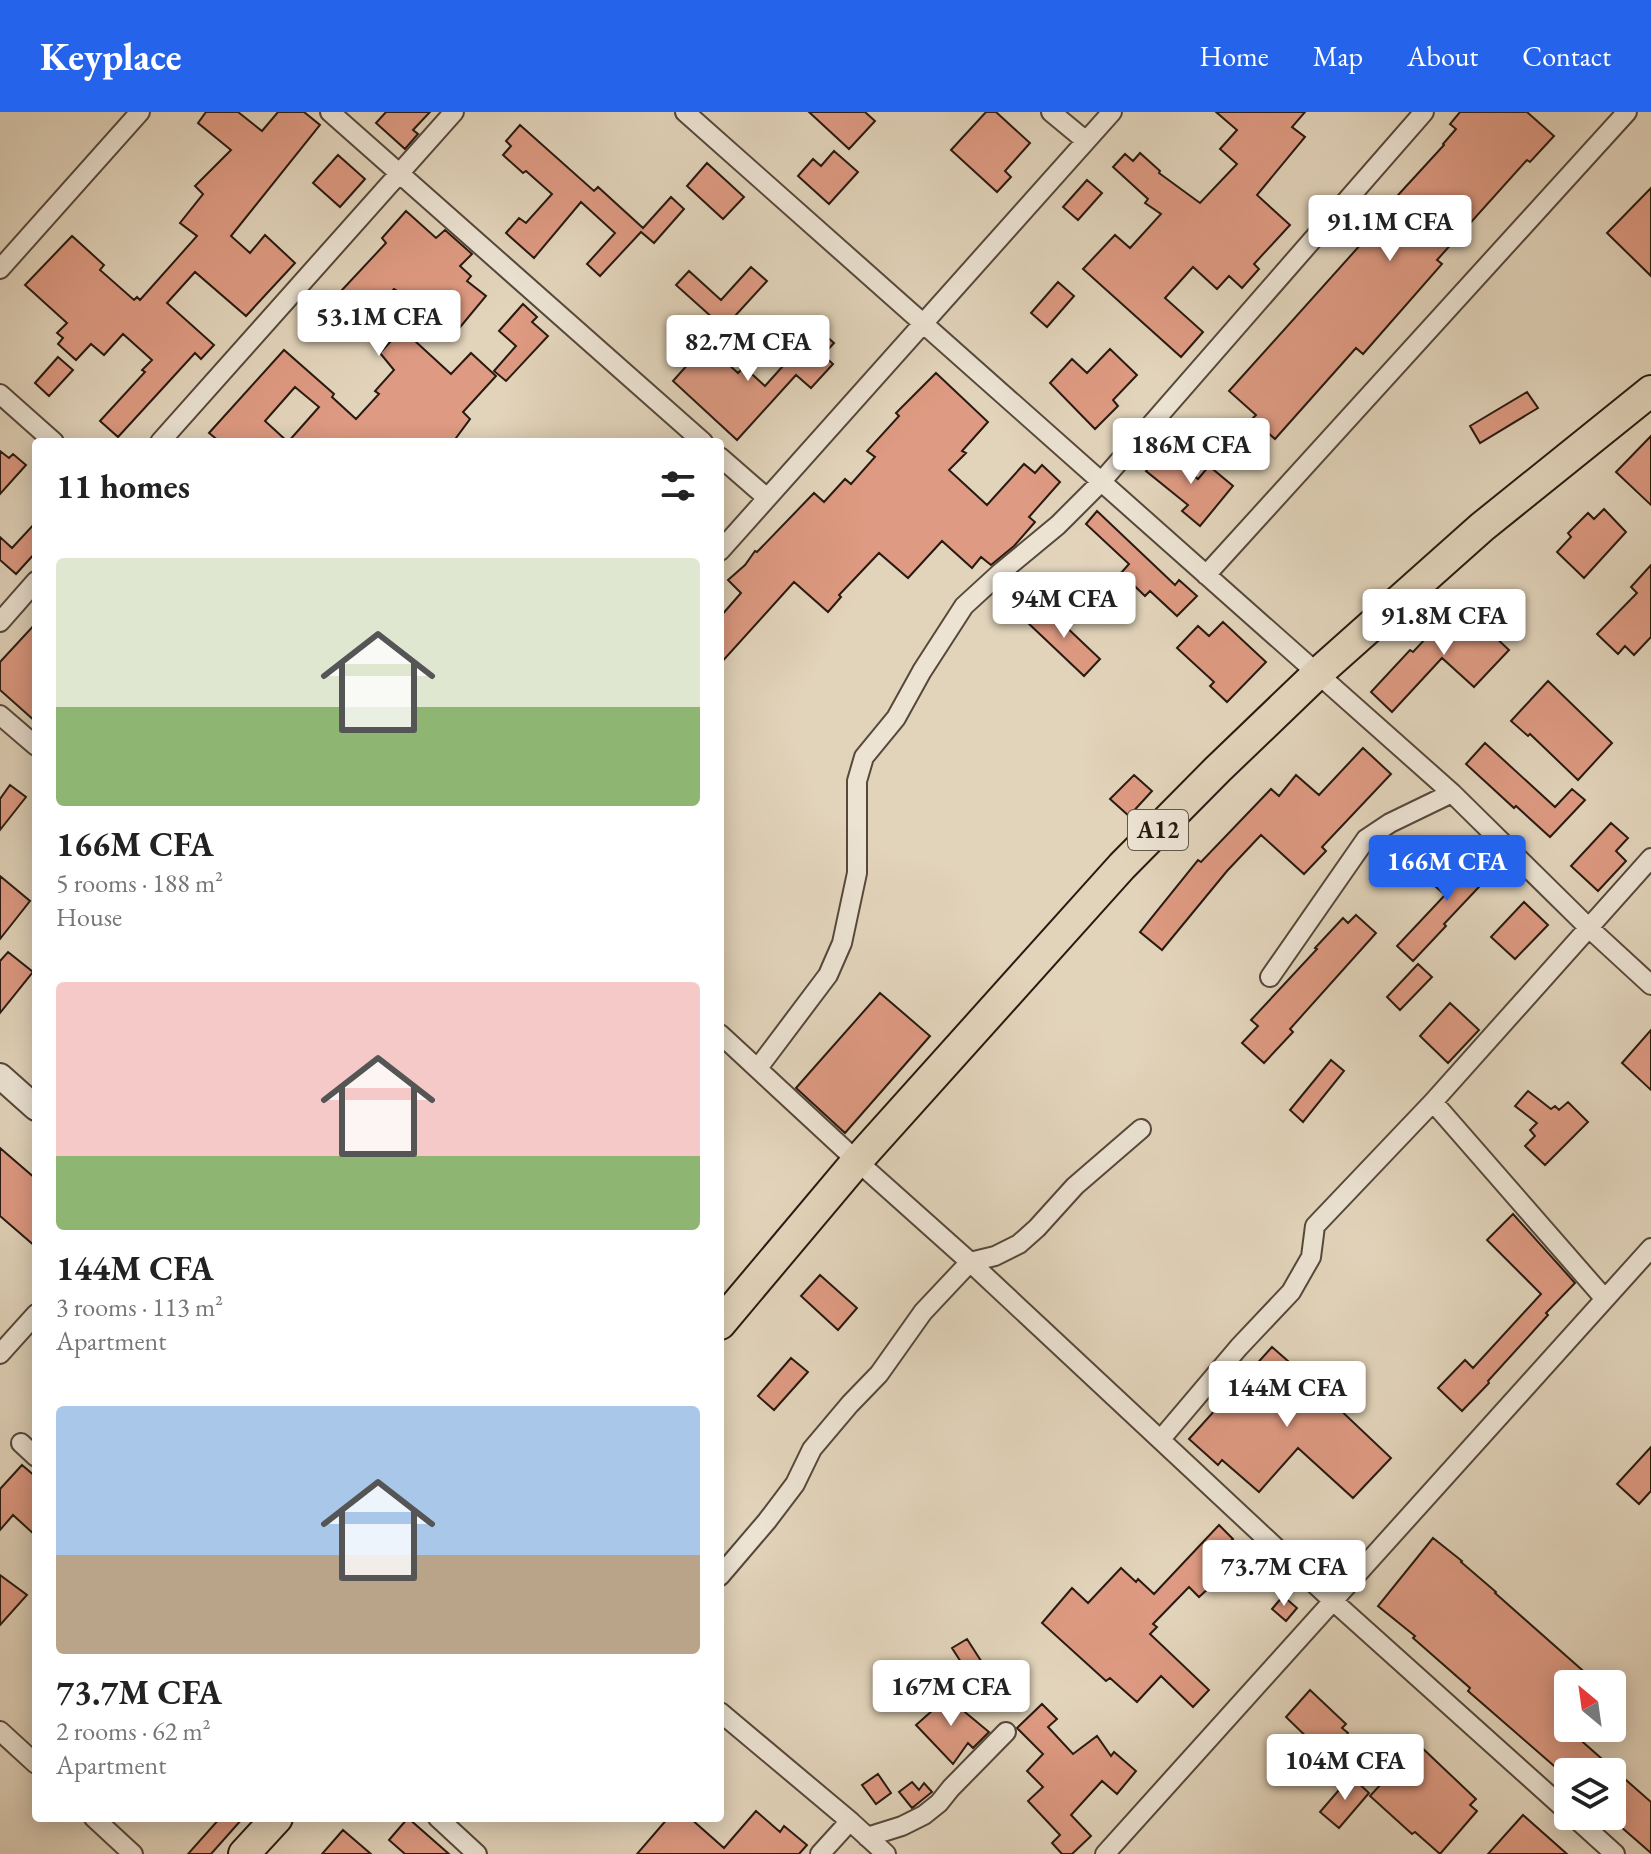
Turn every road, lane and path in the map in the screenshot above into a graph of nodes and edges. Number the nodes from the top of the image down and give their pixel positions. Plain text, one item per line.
1 (140, 112) edge
2 (330, 112) edge
3 (454, 112) edge
4 (685, 112) edge
5 (1051, 112) edge
6 (1112, 112) edge
7 (1424, 112) edge
8 (1627, 112) edge
9 (1086, 141) junction
10 (398, 173) junction
11 (0, 269) edge
12 (923, 324) junction
13 (1651, 391) edge
14 (0, 394) edge
15 (50, 438) edge
16 (164, 438) edge
17 (698, 438) edge
18 (724, 460) edge
19 (1101, 482) junction
20 (767, 498) junction
21 (724, 546) edge
22 (1206, 575) junction
23 (32, 586) edge
24 (0, 622) edge
25 (1317, 674) junction
26 (0, 715) edge
27 (32, 743) edge
28 (1452, 793) junction
29 (1651, 858) edge
30 (1589, 928) junction
31 (1270, 977) dead end
32 (1651, 985) edge
33 (724, 1038) edge
34 (758, 1068) junction
35 (0, 1076) edge
36 (1433, 1102) junction
37 (32, 1104) edge
38 (1141, 1129) dead end
39 (857, 1161) junction
40 (1651, 1248) edge
41 (970, 1262) junction
42 (1605, 1299) junction
43 (32, 1318) edge
44 (724, 1319) edge
45 (0, 1354) edge
46 (1161, 1439) junction
47 (21, 1443) dead end
48 (32, 1453) edge
49 (724, 1571) edge
50 (1332, 1600) junction
51 (724, 1715) edge
52 (0, 1731) edge
53 (1006, 1732) dead end
54 (32, 1760) edge
55 (1554, 1799) edge
56 (850, 1821) junction
57 (98, 1822) edge
58 (273, 1822) edge
59 (442, 1822) edge
60 (1588, 1830) edge
61 (867, 1837) junction
62 (133, 1854) edge
63 (244, 1854) edge
64 (477, 1854) edge
65 (820, 1854) edge
66 (886, 1854) edge
67 (1105, 1854) edge
68 (1615, 1854) edge

1 - 11 street
2 - 10 street
3 - 10 street
4 - 12 street
5 - 9 street
6 - 9 street
7 - 19 street
8 - 22 street
9 - 12 street
10 - 16 street
10 - 17 street
12 - 19 street
12 - 20 street
13 - 25 main road, A12
14 - 15 street
18 - 20 street
19 - 22 street
19 - 34 street
20 - 21 street
22 - 25 street
23 - 24 street
25 - 28 street
25 - 39 main road, A12
26 - 27 street
28 - 30 street
28 - 31 street
29 - 30 street
30 - 32 street
30 - 36 street
33 - 34 street
34 - 39 street
35 - 37 street
36 - 42 street
36 - 46 street
38 - 41 street
39 - 41 street
39 - 44 main road, A12
40 - 42 street
41 - 46 street
41 - 49 street
42 - 50 street
43 - 45 street
46 - 50 street
47 - 48 street
50 - 55 street
50 - 67 street
51 - 56 street
52 - 54 street
53 - 61 street
56 - 61 street
56 - 65 street
57 - 62 street
58 - 63 main road
59 - 64 street
60 - 68 street
61 - 66 street

